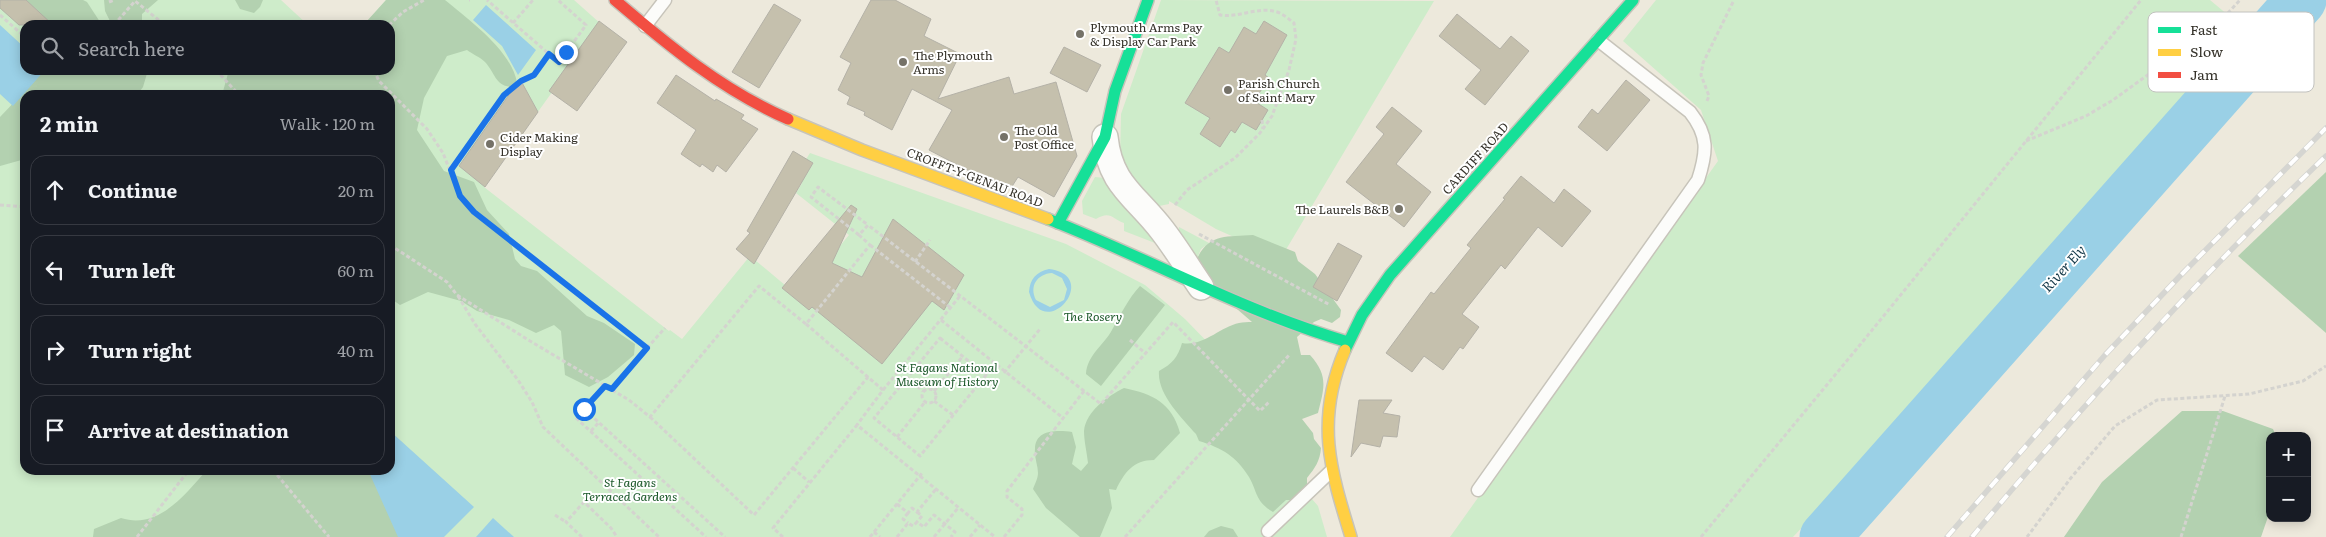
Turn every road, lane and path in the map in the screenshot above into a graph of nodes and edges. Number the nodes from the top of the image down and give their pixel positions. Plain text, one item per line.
1 (114, 0) edge
2 (424, 0) edge
3 (487, 0) edge
4 (533, 0) edge
5 (558, 0) edge
6 (615, 0) edge
7 (665, 0) edge
8 (1148, 0) edge
9 (1216, 0) edge
10 (1633, 0) edge
11 (1734, 0) edge
12 (2141, 0) edge
13 (2240, 0) edge
14 (134, 1) edge
15 (109, 2) dead end
16 (2228, 12) edge
17 (0, 15) edge
18 (118, 20) edge
19 (159, 20) edge
20 (394, 20) edge
21 (513, 23) junction
22 (645, 26) junction
23 (20, 33) edge
24 (1598, 40) junction
25 (549, 54) junction
26 (2148, 74) edge
27 (221, 75) edge
28 (376, 75) edge
29 (234, 90) edge
30 (389, 90) edge
31 (395, 96) edge
32 (1695, 118) junction
33 (1262, 120) dead end
34 (1263, 129) junction
35 (1105, 137) junction
36 (2026, 142) junction
37 (451, 170) junction
38 (0, 205) edge
39 (1175, 205) dead end
40 (20, 207) edge
41 (1058, 223) junction
42 (868, 225) junction
43 (1196, 233) dead end
44 (859, 235) junction
45 (930, 240) dead end
46 (870, 245) junction
47 (395, 248) edge
48 (915, 262) junction
49 (1201, 287) junction
50 (457, 295) junction
51 (960, 296) junction
52 (1327, 304) dead end
53 (951, 308) junction
54 (941, 320) junction
55 (806, 324) junction
56 (664, 328) dead end
57 (1040, 329) dead end
58 (1130, 340) dead end
59 (1348, 342) junction
60 (840, 344) dead end
61 (1026, 346) junction
62 (647, 348) junction
63 (835, 349) junction
64 (1145, 353) junction
65 (1291, 353) dead end
66 (963, 356) junction
67 (2326, 366) edge
68 (1004, 372) junction
69 (868, 377) junction
70 (907, 378) junction
71 (605, 386) junction
72 (612, 389) junction
73 (883, 390) junction
74 (934, 391) junction
75 (1084, 391) junction
76 (923, 392) junction
77 (2225, 396) junction
78 (1248, 398) junction
79 (934, 401) junction
80 (925, 402) junction
81 (1270, 402) dead end
82 (953, 415) junction
83 (650, 417) junction
84 (576, 418) dead end
85 (1063, 418) junction
86 (599, 422) junction
87 (857, 425) junction
88 (591, 432) junction
89 (897, 437) junction
90 (793, 468) junction
91 (1332, 471) junction
92 (923, 472) dead end
93 (185, 475) edge
94 (277, 475) edge
95 (920, 476) junction
96 (810, 482) junction
97 (936, 489) junction
98 (1478, 490) dead end
99 (897, 504) junction
100 (958, 508) junction
101 (917, 512) junction
102 (908, 513) junction
103 (555, 515) dead end
104 (566, 522) junction
105 (917, 522) junction
106 (908, 523) junction
107 (945, 524) junction
108 (980, 525) junction
109 (1268, 531) dead end
110 (874, 532) junction
111 (136, 537) edge
112 (329, 537) edge
113 (582, 537) edge
114 (617, 537) edge
115 (659, 537) edge
116 (706, 537) edge
117 (725, 537) edge
118 (783, 537) edge
119 (870, 537) edge
120 (880, 537) edge
121 (897, 537) edge
122 (934, 537) edge
123 (951, 537) edge
124 (970, 537) edge
125 (994, 537) edge
126 (1004, 537) edge
127 (1125, 537) edge
128 (1350, 537) edge
129 (1701, 537) edge
130 (2027, 537) edge
131 (2180, 537) edge

1 - 15 path
2 - 20 path
3 - 21 path
4 - 21 path
5 - 25 path
6 - 22 street, CROFFT-Y-GENAU ROAD
7 - 22 lane
8 - 35 street
9 - 34 path
10 - 24 street, CARDIFF ROAD
11 - 32 path
12 - 36 path
13 - 16 path
14 - 18 path
14 - 19 path
17 - 23 path
21 - 25 path
22 - 41 street, CROFFT-Y-GENAU ROAD
24 - 32 lane
24 - 59 street, CARDIFF ROAD
25 - 37 path
26 - 36 path
27 - 29 path
28 - 30 path
31 - 37 path
32 - 98 lane
33 - 34 path
34 - 39 path
35 - 41 street
35 - 49 street
36 - 129 path
37 - 62 path
38 - 40 path
41 - 49 street, CROFFT-Y-GENAU ROAD
42 - 44 path
42 - 44 path
42 - 48 path
43 - 52 path
44 - 46 path
45 - 48 path
46 - 53 path
46 - 55 path
47 - 50 path
48 - 51 path
49 - 59 street, CROFFT-Y-GENAU ROAD
50 - 71 path
50 - 115 path
51 - 53 path
51 - 61 path
53 - 54 path
54 - 68 path
54 - 73 path
55 - 63 path
55 - 83 path
56 - 62 path
57 - 61 path
58 - 64 path
59 - 91 street, CARDIFF ROAD
60 - 63 path
61 - 68 path
61 - 75 path
62 - 72 path
63 - 69 path
64 - 75 path
64 - 78 path
65 - 78 path
66 - 70 path
66 - 74 path
66 - 82 path
67 - 77 path
68 - 85 path
69 - 73 path
69 - 90 path
70 - 76 path
70 - 89 path
71 - 72 path
71 - 86 path
72 - 83 path
73 - 87 path
74 - 76 path
74 - 79 path
75 - 85 path
76 - 80 path
77 - 130 path
77 - 131 path
78 - 81 path
78 - 127 path
79 - 80 path
79 - 82 path
80 - 89 path
82 - 89 path
83 - 90 path
84 - 88 path
85 - 126 path
86 - 88 path
86 - 117 path
87 - 95 path
87 - 96 path
88 - 116 path
90 - 96 path
91 - 109 lane
91 - 128 street, CARDIFF ROAD
92 - 95 path
93 - 111 path
94 - 112 path
95 - 97 path
95 - 99 path
96 - 118 path
97 - 100 path
97 - 101 path
99 - 102 path
99 - 110 path
100 - 107 path
100 - 108 path
101 - 102 path
101 - 105 path
102 - 106 path
103 - 104 path
104 - 113 path
104 - 114 path
105 - 106 path
105 - 107 path
106 - 121 path
107 - 122 path
107 - 123 path
108 - 124 path
108 - 125 path
110 - 119 path
110 - 120 path

